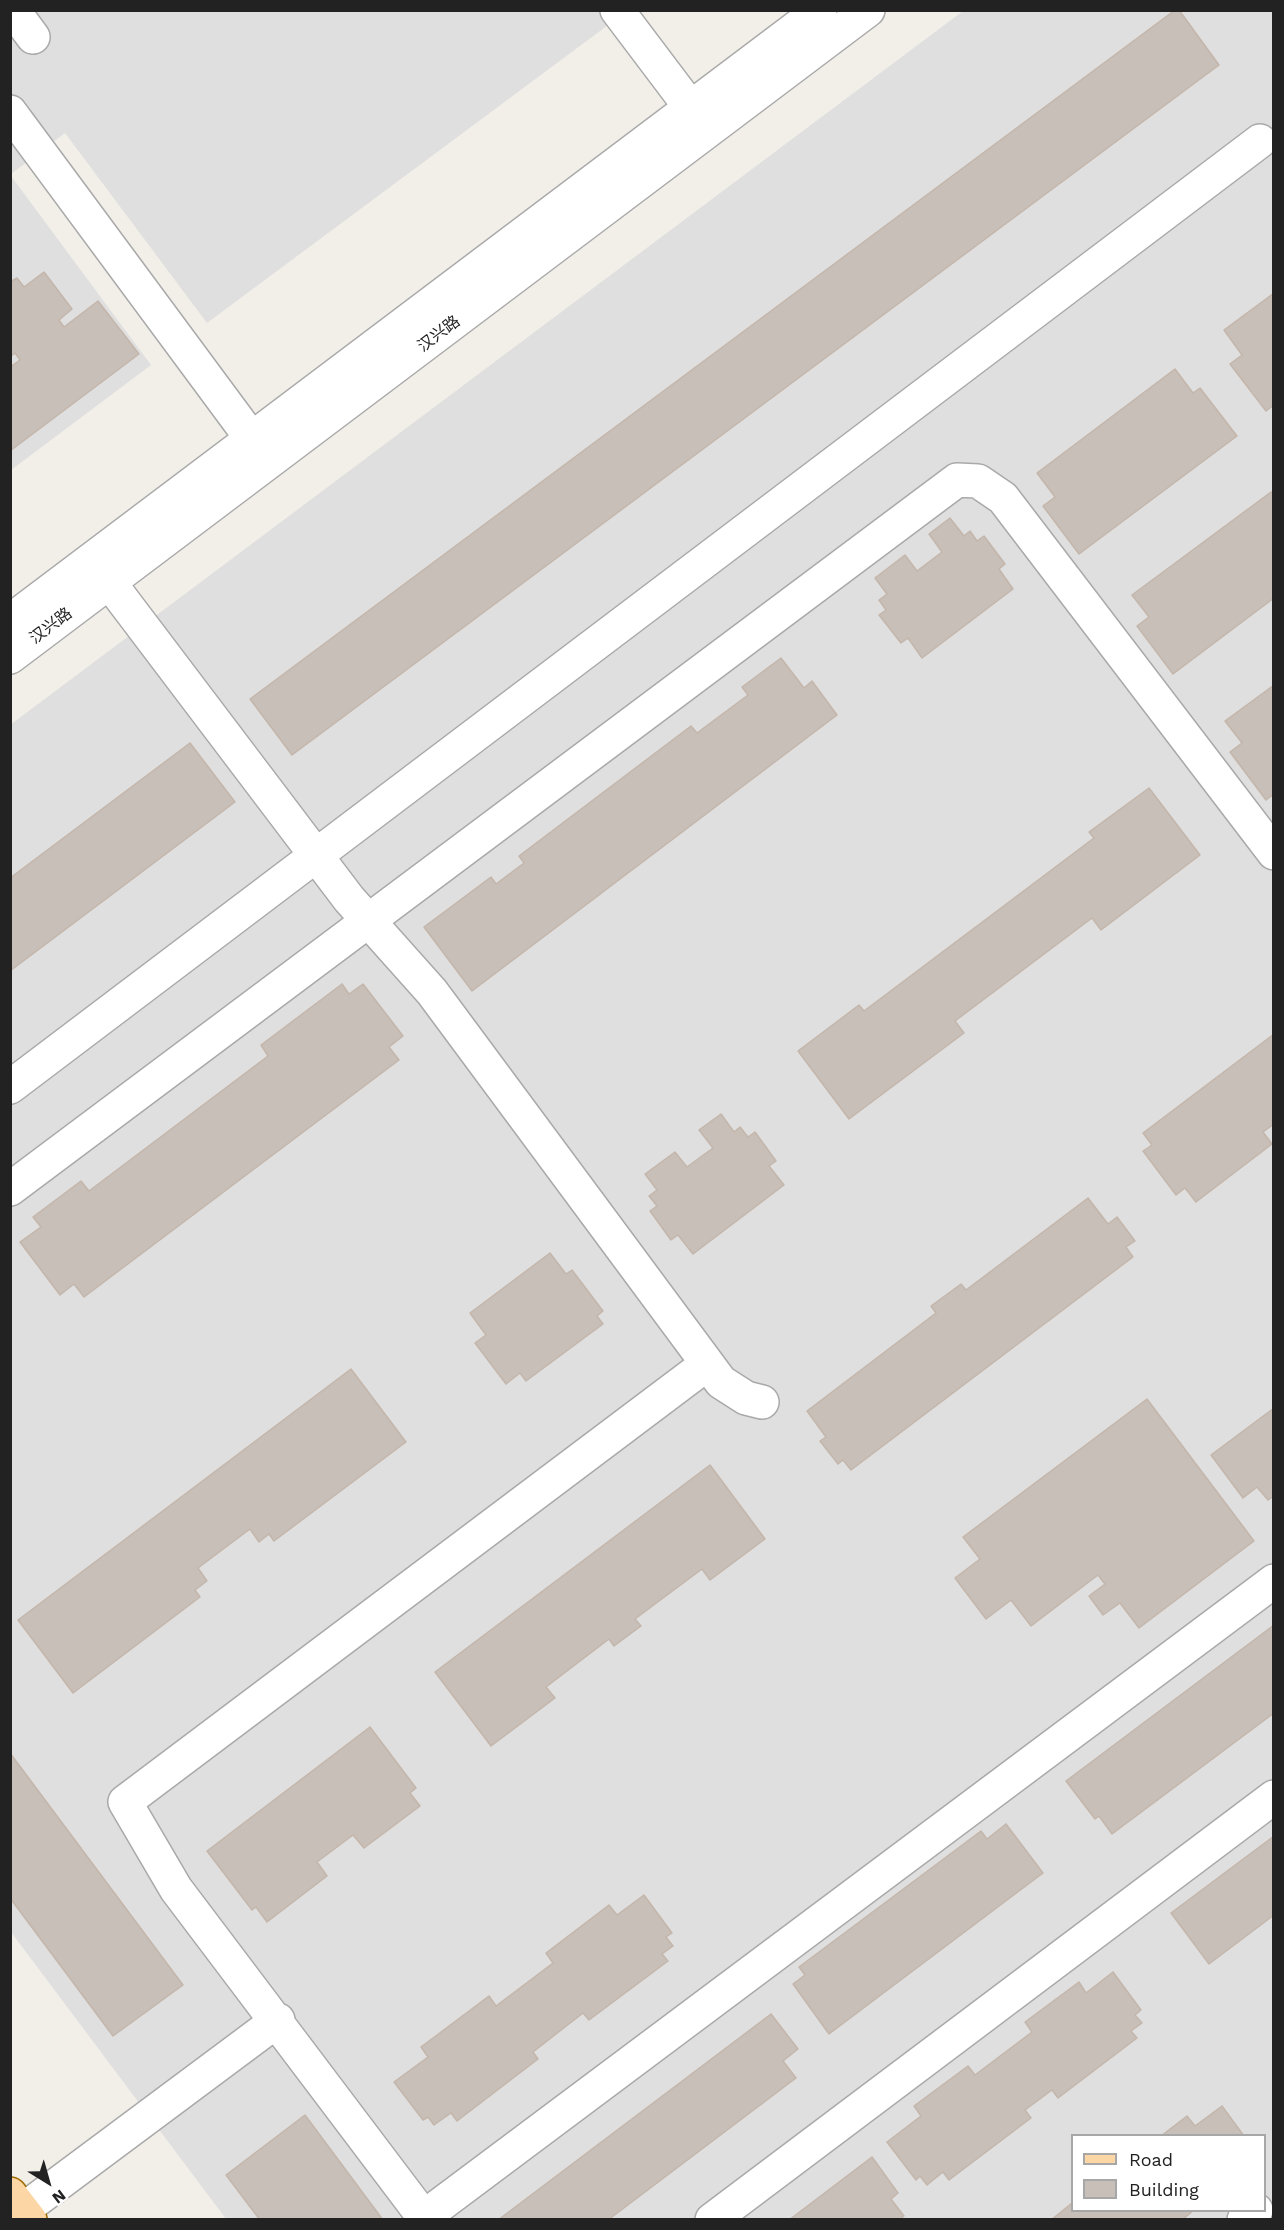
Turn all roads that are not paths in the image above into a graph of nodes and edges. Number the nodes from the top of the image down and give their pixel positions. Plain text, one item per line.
1 (13, 10) edge
2 (617, 10) edge
3 (820, 10) edge
4 (868, 10) edge
5 (33, 37) dead end
6 (691, 108) junction
7 (10, 112) edge
8 (1260, 141) dead end
9 (252, 439) junction
10 (109, 582) junction
11 (10, 621) edge
12 (10, 657) edge
13 (1274, 853) edge
14 (316, 855) junction
15 (369, 921) junction
16 (10, 1087) edge
17 (10, 1189) edge
18 (707, 1364) junction
19 (762, 1402) dead end
20 (1274, 1581) edge
21 (1274, 1797) edge
22 (278, 2020) junction
23 (21, 2208) edge
24 (425, 2218) edge
25 (712, 2220) edge

1 - 5 street
2 - 6 street
3 - 6 street, 汉兴路
4 - 10 street, 汉兴路
6 - 9 street, 汉兴路
7 - 9 street
8 - 14 street
9 - 11 street, 汉兴路
10 - 12 street, 汉兴路
10 - 14 street
13 - 15 street
14 - 15 street
14 - 16 street
15 - 17 street
15 - 18 street
18 - 19 street
18 - 22 street
20 - 24 street
21 - 25 street
22 - 23 street
22 - 24 street

